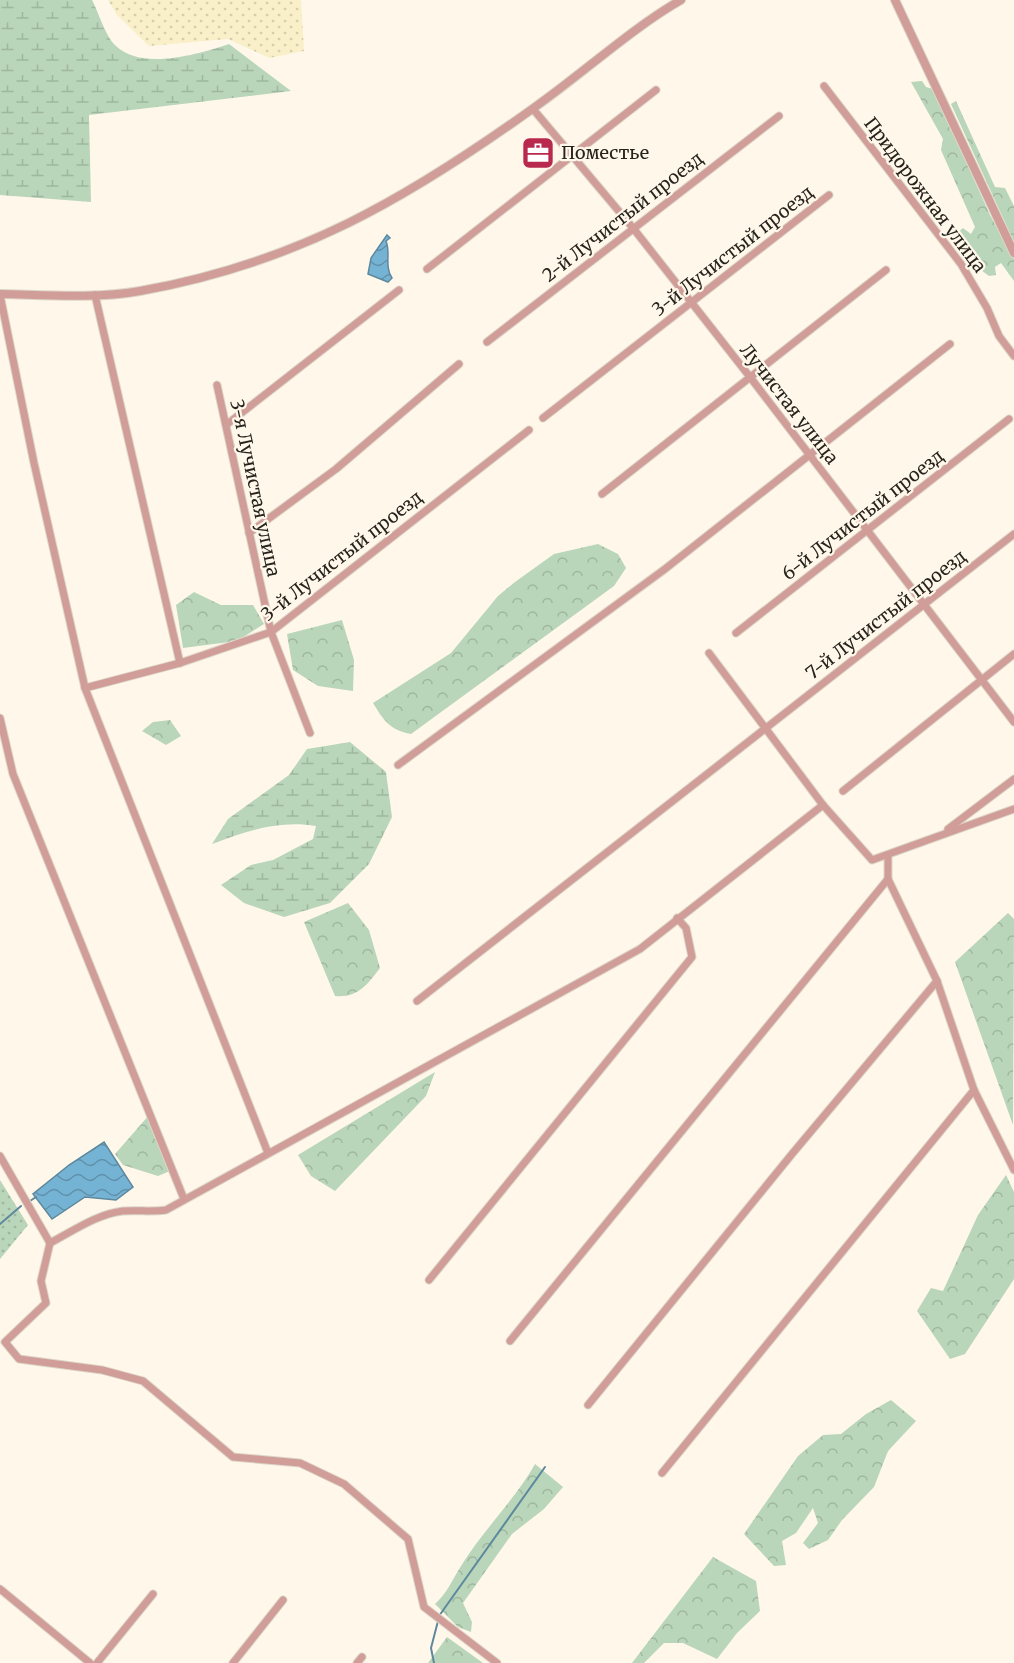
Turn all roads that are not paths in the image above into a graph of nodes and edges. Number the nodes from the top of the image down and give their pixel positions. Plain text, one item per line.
1 (681, 0) edge
2 (895, 0) edge
3 (824, 86) dead end
4 (656, 90) dead end
5 (533, 109) junction
6 (779, 116) dead end
7 (572, 156) junction
8 (829, 195) dead end
9 (633, 228) junction
10 (1014, 253) edge
11 (427, 269) dead end
12 (886, 270) dead end
13 (399, 290) dead end
14 (0, 294) edge
15 (95, 295) junction
16 (692, 303) junction
17 (487, 342) dead end
18 (950, 344) dead end
19 (1014, 356) edge
20 (459, 364) dead end
21 (750, 377) junction
22 (217, 385) dead end
23 (543, 418) dead end
24 (1009, 419) dead end
25 (226, 425) junction
26 (528, 430) dead end
27 (810, 455) junction
28 (602, 494) dead end
29 (867, 531) junction
30 (249, 533) junction
31 (1014, 534) edge
32 (924, 605) junction
33 (271, 632) junction
34 (736, 633) dead end
35 (709, 653) dead end
36 (1014, 654) edge
37 (180, 663) junction
38 (981, 680) junction
39 (85, 688) junction
40 (0, 718) edge
41 (1014, 722) edge
42 (764, 729) junction
43 (310, 733) dead end
44 (398, 765) dead end
45 (1014, 778) edge
46 (843, 791) dead end
47 (823, 805) junction
48 (1014, 809) edge
49 (941, 834) junction
50 (888, 855) junction
51 (888, 879) junction
52 (677, 918) junction
53 (937, 981) junction
54 (417, 1000) dead end
55 (974, 1090) junction
56 (268, 1153) junction
57 (0, 1156) edge
58 (1014, 1170) edge
59 (184, 1200) junction
60 (50, 1243) junction
61 (429, 1280) dead end
62 (510, 1341) dead end
63 (3, 1345) edge
64 (588, 1405) dead end
65 (662, 1473) dead end
66 (0, 1589) edge
67 (153, 1594) dead end
68 (283, 1600) dead end
69 (90, 1663) edge
70 (97, 1663) edge
71 (232, 1663) edge
72 (496, 1663) edge

1 - 5 street
2 - 10 street
3 - 19 street, Придорожная улица
4 - 7 street
5 - 7 street, Лучистая улица
5 - 15 street
6 - 9 street, 2-й Лучистый проезд
7 - 9 street, Лучистая улица
7 - 11 street
8 - 16 street, 3-й Лучистый проезд
9 - 16 street, Лучистая улица
9 - 17 street, 2-й Лучистый проезд
12 - 21 street
13 - 25 street
14 - 15 street
14 - 39 street
15 - 37 street
16 - 21 street, Лучистая улица
16 - 23 street, 3-й Лучистый проезд
18 - 27 street
20 - 30 street
21 - 27 street, Лучистая улица
21 - 28 street
22 - 25 street, 3-я Лучистая улица
24 - 29 street, 6-й Лучистый проезд
25 - 30 street, 3-я Лучистая улица
26 - 33 street, 3-й Лучистый проезд
27 - 29 street, Лучистая улица
27 - 44 street
29 - 32 street, Лучистая улица
29 - 34 street, 6-й Лучистый проезд
30 - 33 street, 3-я Лучистая улица
31 - 32 street, 7-й Лучистый проезд
32 - 38 street, Лучистая улица
32 - 42 street, 7-й Лучистый проезд
33 - 37 street, 3-й Лучистый проезд
33 - 43 street, 3-я Лучистая улица
35 - 42 street
36 - 38 street
37 - 39 street, 3-й Лучистый проезд
38 - 41 street, Лучистая улица
38 - 46 street
39 - 56 street
40 - 59 street
42 - 47 street
42 - 54 street, 7-й Лучистый проезд
45 - 49 street
47 - 50 street
47 - 52 street
48 - 49 street
49 - 50 street
50 - 51 street
51 - 53 street
51 - 62 street
52 - 56 street
52 - 61 street
53 - 55 street
53 - 64 street
55 - 58 street
55 - 65 street
56 - 59 street
57 - 60 street
59 - 60 street
60 - 63 street
63 - 72 street
66 - 69 street
67 - 70 street
68 - 71 street

